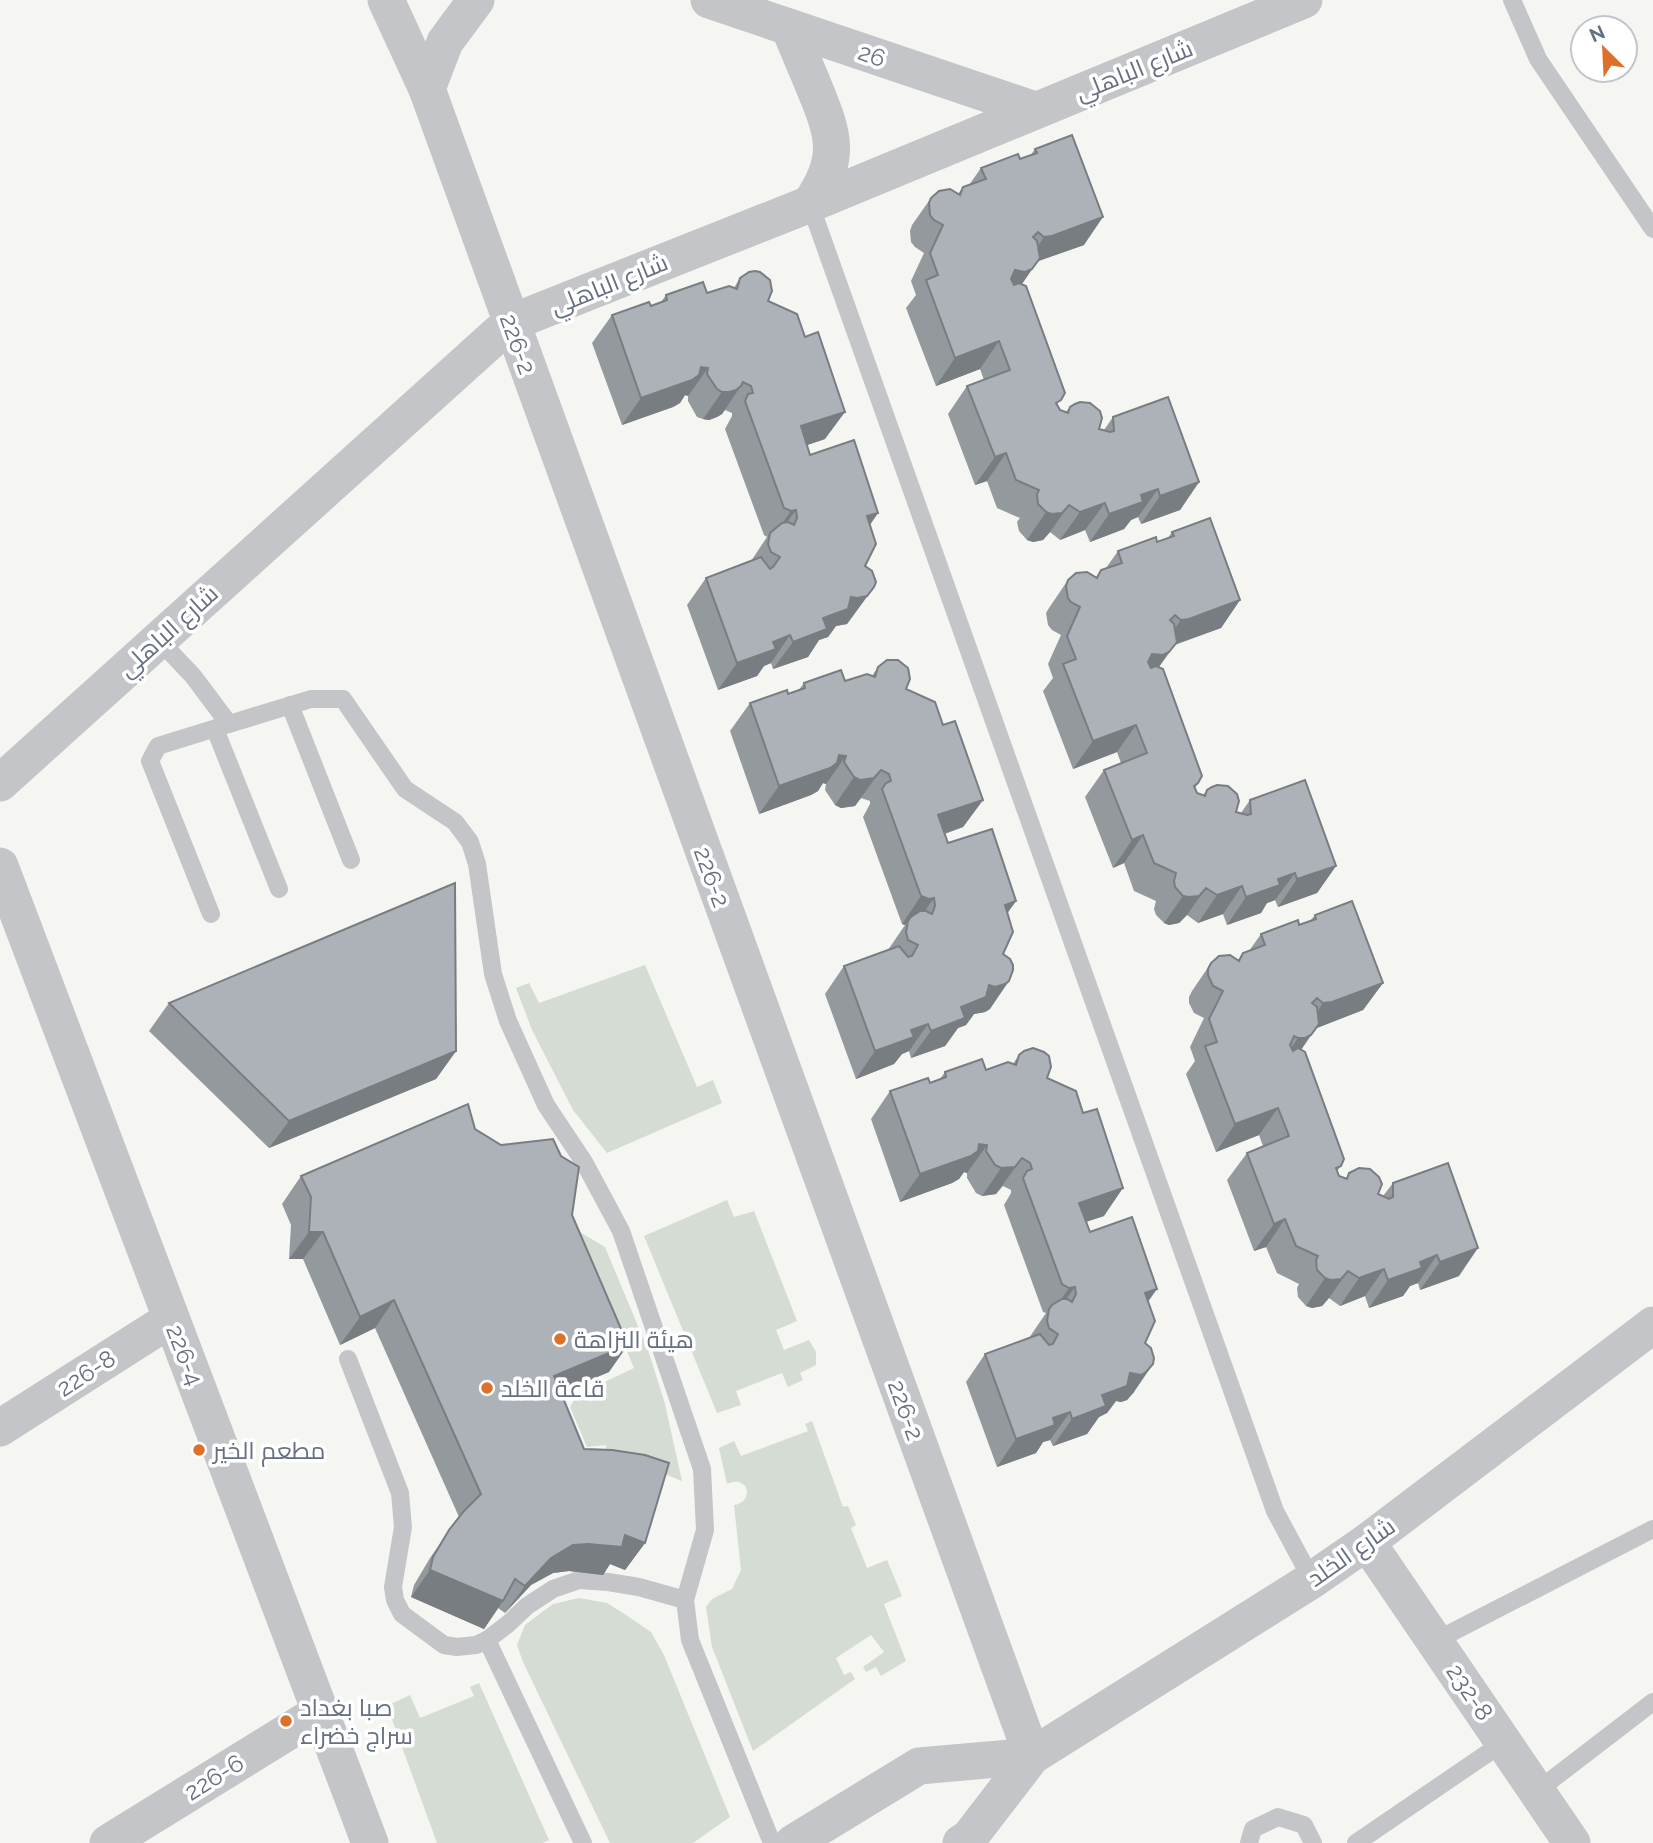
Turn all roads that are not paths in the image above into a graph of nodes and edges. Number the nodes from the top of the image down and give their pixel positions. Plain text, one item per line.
1 (386, 0) edge
2 (476, 0) edge
3 (709, 0) edge
4 (1304, 0) edge
5 (1512, 0) edge
6 (789, 27) junction
7 (427, 89) junction
8 (1035, 110) junction
9 (810, 204) junction
10 (1653, 229) edge
11 (510, 323) junction
12 (159, 640) junction
13 (290, 705) junction
14 (222, 726) junction
15 (0, 782) edge
16 (351, 860) dead end
17 (0, 866) edge
18 (279, 889) dead end
19 (211, 914) dead end
20 (171, 1319) junction
21 (1653, 1325) edge
22 (348, 1359) dead end
23 (0, 1428) edge
24 (1653, 1529) edge
25 (1367, 1542) junction
26 (1312, 1580) junction
27 (685, 1600) junction
28 (487, 1640) junction
29 (1435, 1641) junction
30 (1653, 1702) edge
31 (320, 1712) junction
32 (1504, 1742) junction
33 (1032, 1756) junction
34 (1537, 1791) junction
35 (108, 1843) edge
36 (369, 1843) edge
37 (583, 1843) edge
38 (772, 1843) edge
39 (793, 1843) edge
40 (961, 1843) edge
41 (1249, 1843) edge
42 (1313, 1843) edge
43 (1356, 1843) edge
44 (1572, 1843) edge

1 - 7 street, 226-2
2 - 7 street
3 - 6 street, 26
4 - 8 street, شارع الباهلي
5 - 10 lane
6 - 8 street, 26
6 - 9 street
7 - 11 street, 226-2
8 - 9 street, شارع الباهلي
9 - 11 street, شارع الباهلي
9 - 26 lane
11 - 12 street, شارع الباهلي
11 - 33 street, 226-2
12 - 14 lane
12 - 15 street, شارع الباهلي
13 - 14 lane
13 - 16 lane
13 - 27 lane
14 - 18 lane
14 - 19 lane
17 - 20 street, 226-4
20 - 23 street, 226-8
20 - 31 street, 226-4
21 - 25 street, شارع الخلد
22 - 28 lane
24 - 29 lane
25 - 26 street, شارع الخلد
25 - 29 street, 232-8
26 - 33 street, شارع الخلد
27 - 28 lane
27 - 38 lane
28 - 37 lane
29 - 32 street, 232-8
30 - 34 lane
31 - 35 street, 226-6
31 - 36 street, 226-4
32 - 34 street, 232-8
32 - 43 lane
33 - 39 street, شارع الخلد
33 - 40 street, شارع الخلد
34 - 44 street, 232-8
41 - 42 lane

